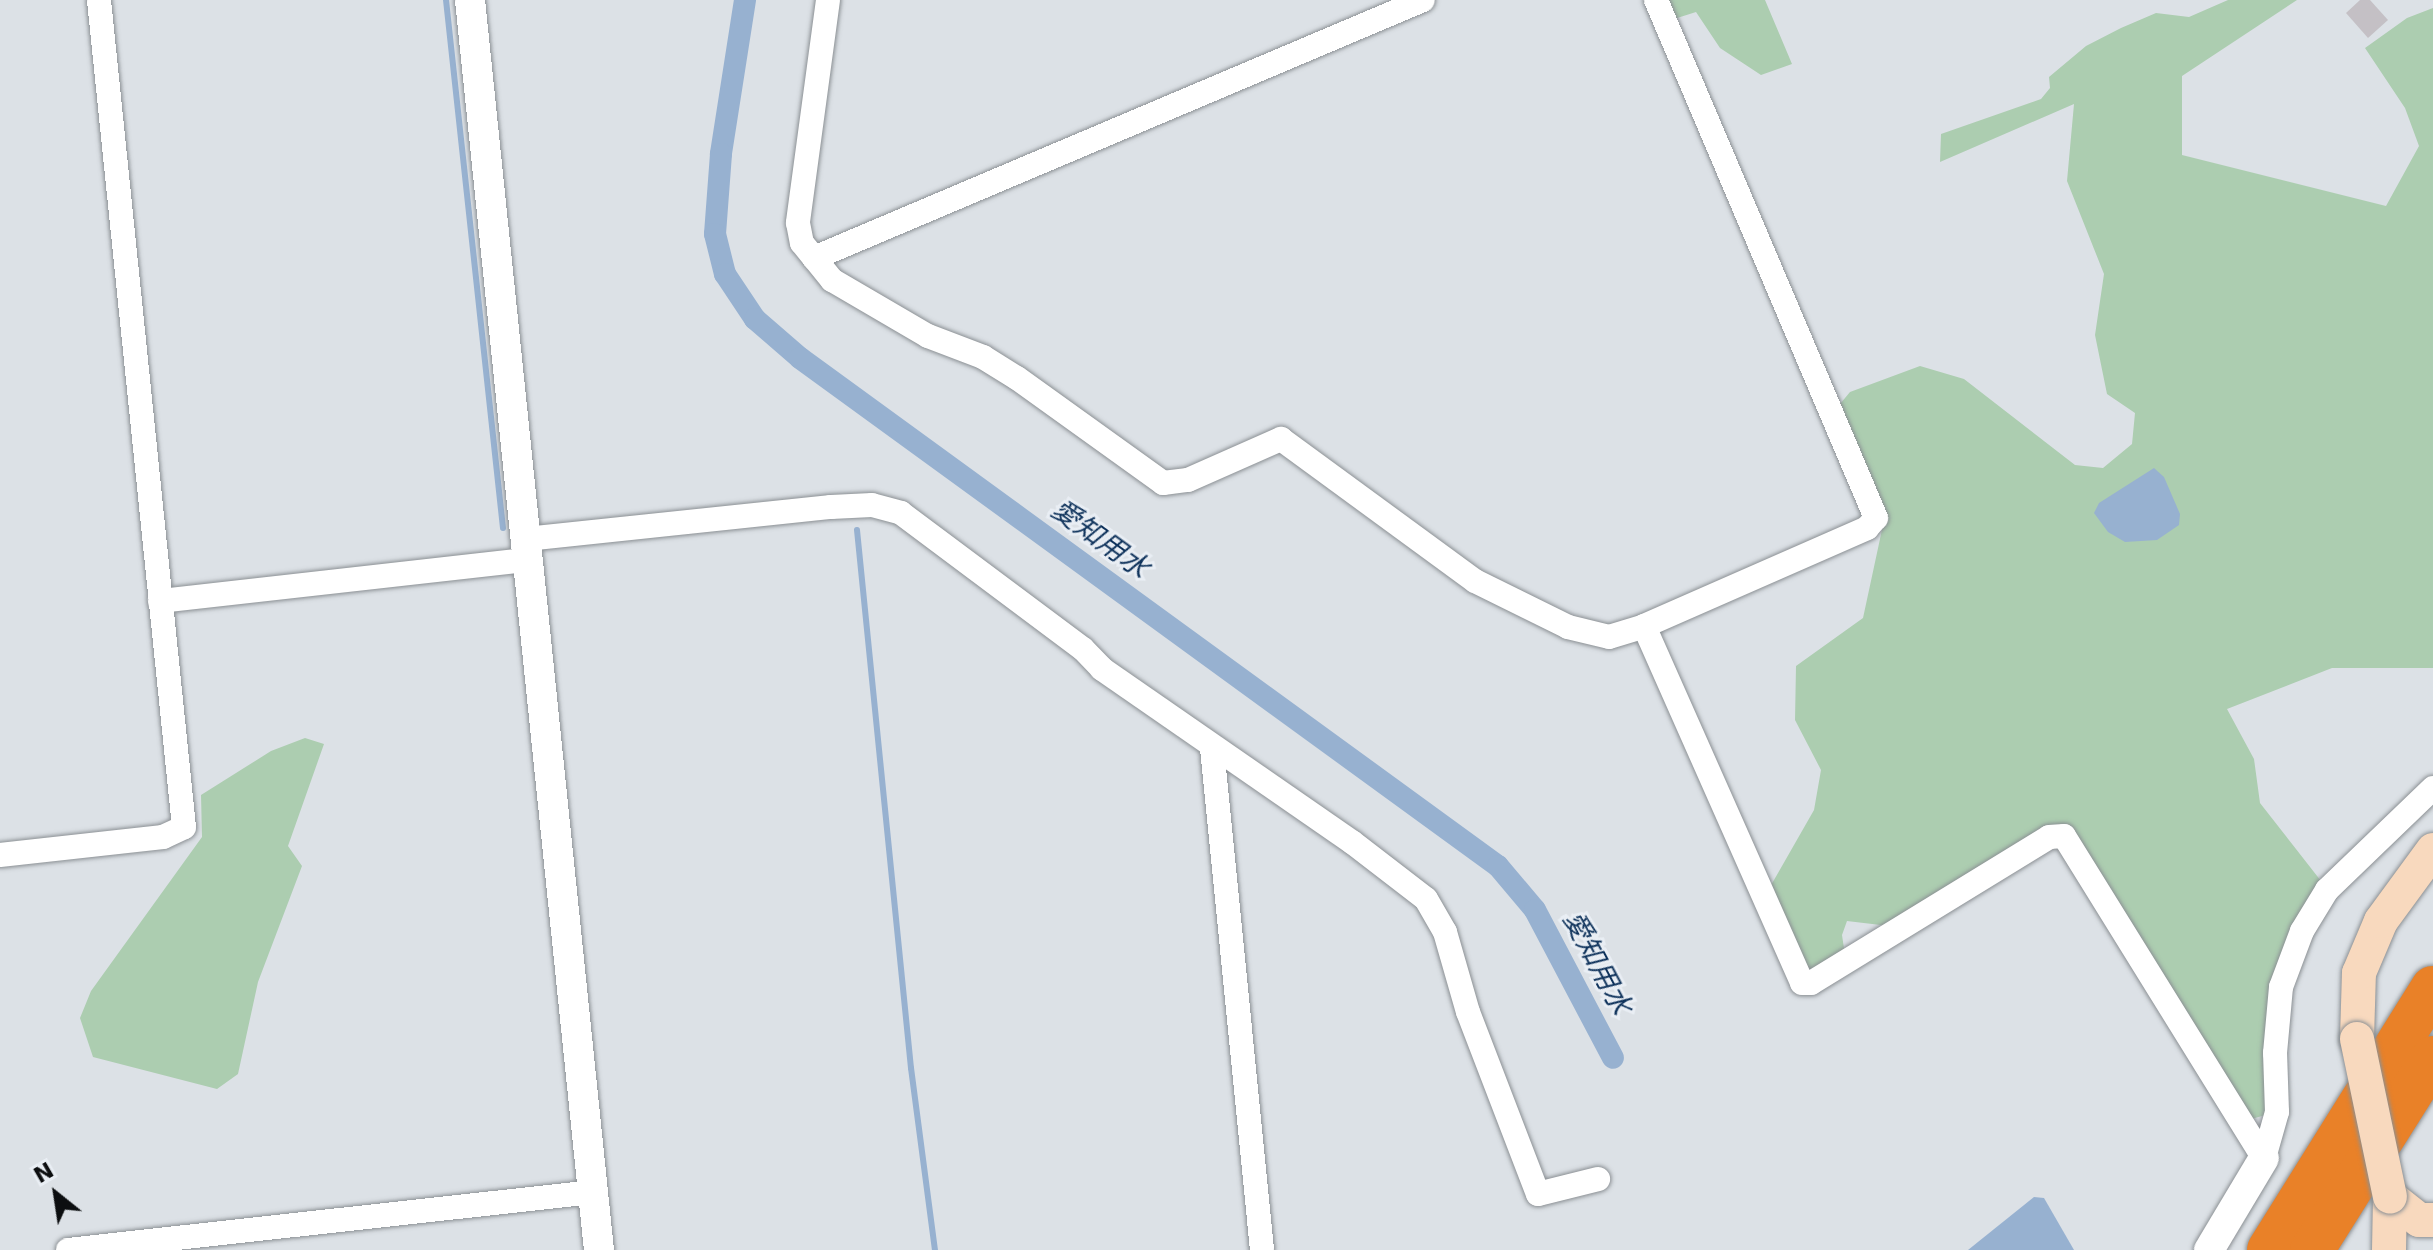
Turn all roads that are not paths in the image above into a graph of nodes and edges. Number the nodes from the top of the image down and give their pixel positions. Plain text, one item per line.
1 (99, 0) edge
2 (470, 0) edge
3 (828, 0) edge
4 (1423, 0) edge
5 (1656, 0) edge
6 (814, 258) junction
7 (526, 550) junction
8 (160, 601) junction
9 (1644, 626) junction
10 (1212, 748) junction
11 (2433, 788) edge
12 (2433, 850) edge
13 (0, 855) edge
14 (2433, 988) edge
15 (2433, 1058) edge
16 (2264, 1158) junction
17 (1598, 1179) dead end
18 (593, 1192) junction
19 (2390, 1197) junction
20 (2433, 1220) edge
21 (68, 1250) edge
22 (599, 1250) edge
23 (1262, 1250) edge
24 (2209, 1250) edge
25 (2269, 1250) edge
26 (2312, 1250) edge
27 (2389, 1250) edge

1 - 8 street
2 - 7 street
3 - 6 street
4 - 6 street
5 - 9 street
6 - 9 street
7 - 8 street
7 - 10 street
7 - 18 street
8 - 13 street
9 - 16 street
10 - 17 street
10 - 23 street
11 - 16 street
12 - 19 main road, bridge
14 - 25 highway
15 - 26 highway
16 - 24 street
18 - 21 street
18 - 22 street
19 - 20 main road
19 - 27 main road

